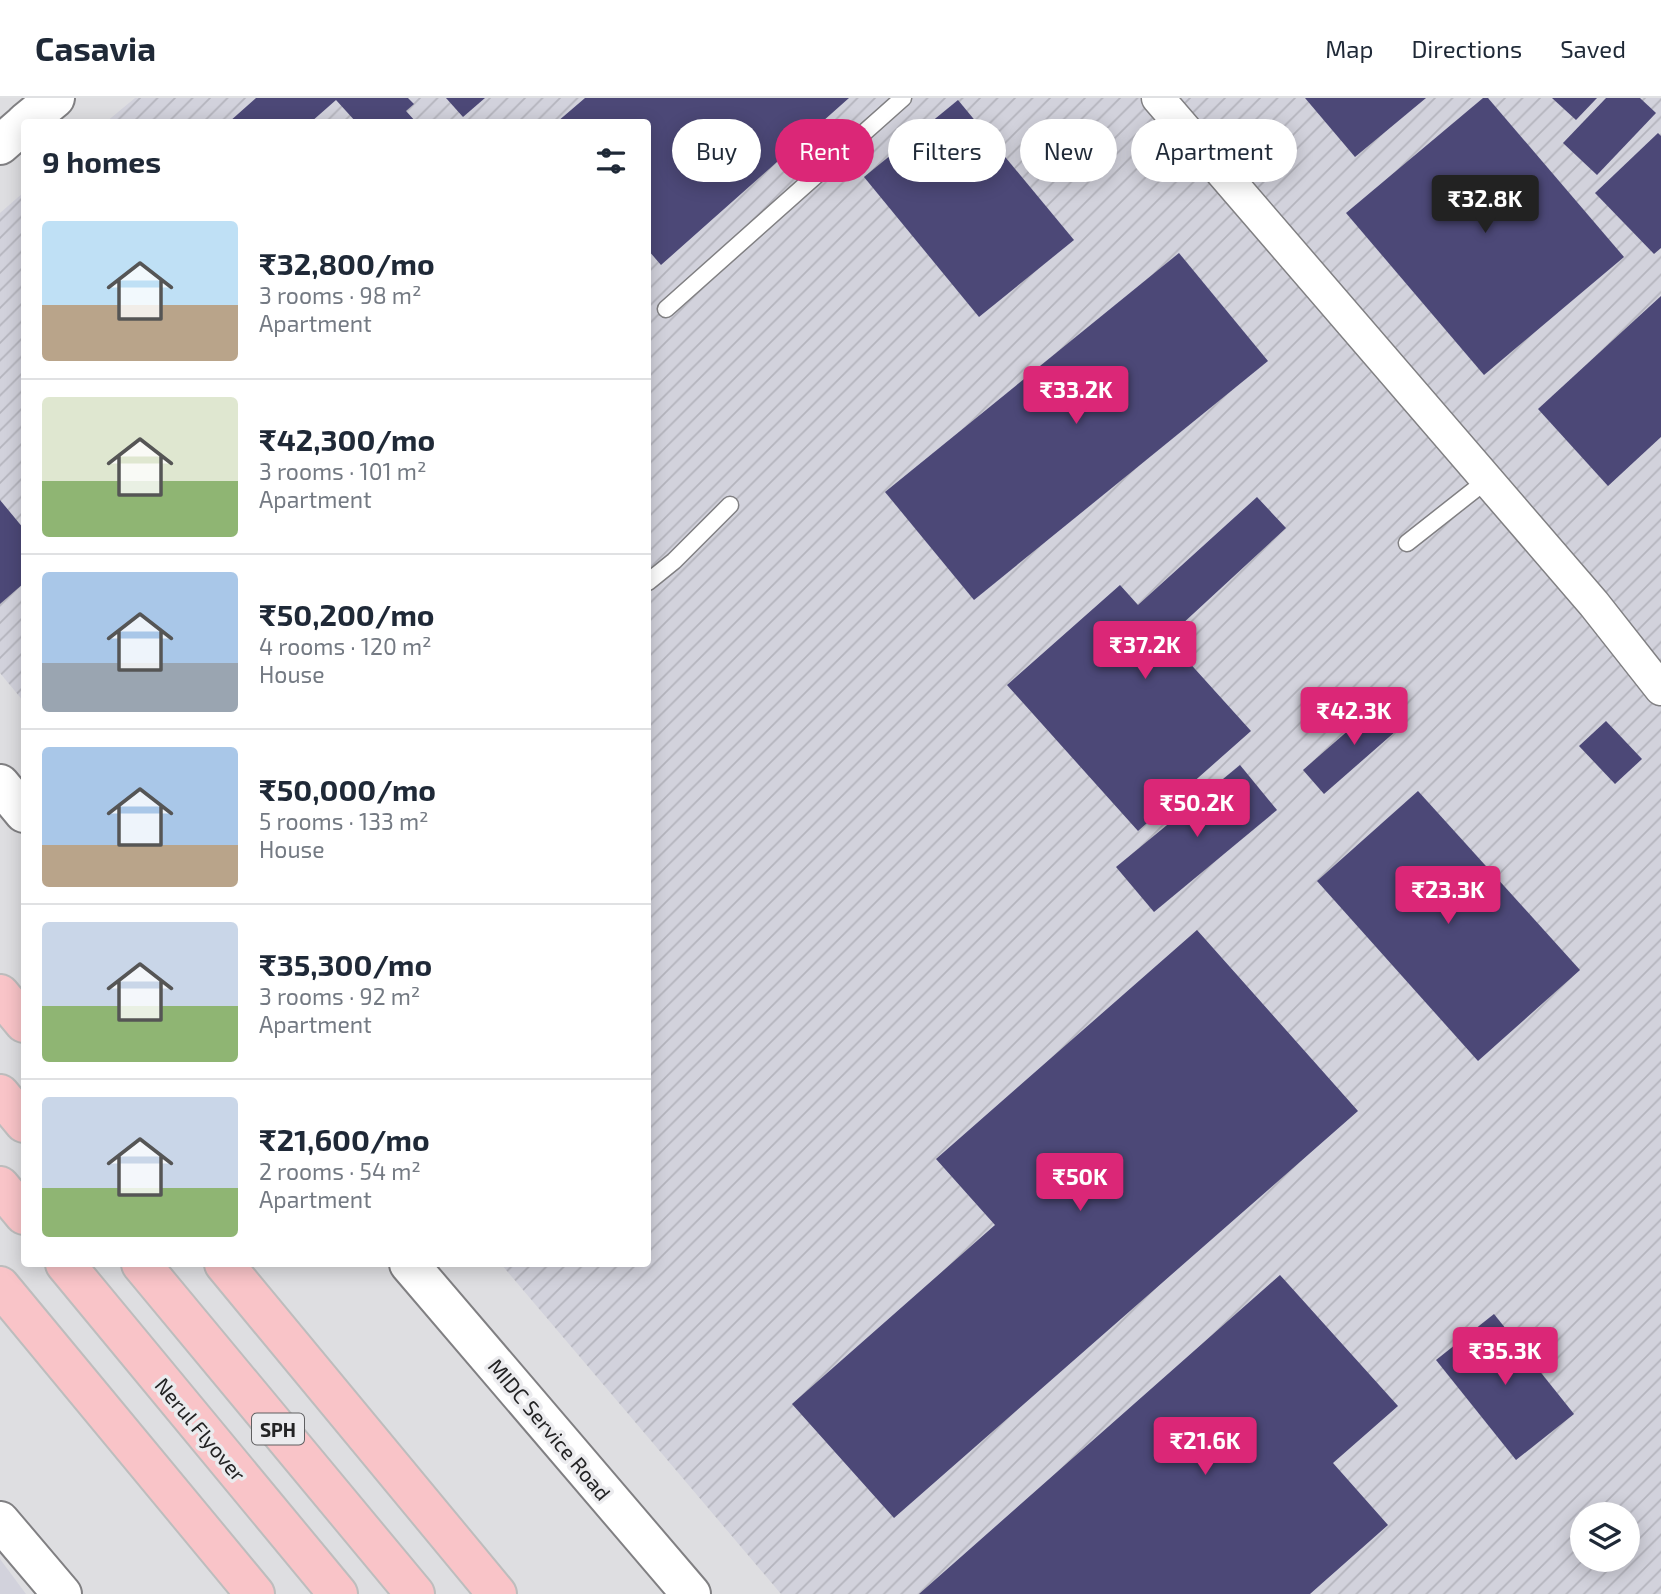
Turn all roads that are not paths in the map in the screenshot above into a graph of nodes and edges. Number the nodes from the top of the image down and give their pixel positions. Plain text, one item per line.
1 (55, 98) edge
2 (904, 98) edge
3 (1158, 98) edge
4 (30, 119) edge
5 (21, 127) edge
6 (0, 145) edge
7 (666, 309) dead end
8 (1487, 480) junction
9 (730, 505) dead end
10 (1407, 543) dead end
11 (651, 580) edge
12 (1661, 689) edge
13 (0, 784) edge
14 (21, 809) edge
15 (0, 994) edge
16 (21, 1019) edge
17 (0, 1094) edge
18 (21, 1119) edge
19 (0, 1186) edge
20 (21, 1211) edge
21 (67, 1267) edge
22 (143, 1267) edge
23 (226, 1267) edge
24 (412, 1267) edge
25 (0, 1286) edge
26 (0, 1521) edge
27 (62, 1594) edge
28 (255, 1594) edge
29 (338, 1594) edge
30 (415, 1594) edge
31 (497, 1594) edge
32 (691, 1594) edge

1 - 4 street
2 - 7 lane
3 - 8 street
5 - 6 street
8 - 10 lane
8 - 12 street
9 - 11 lane
13 - 14 street
15 - 16 highway
17 - 18 highway
19 - 20 highway
21 - 29 highway, Nerul Flyover / SPH
22 - 30 highway, SPH
23 - 31 highway
24 - 32 street, MIDC Service Road
25 - 28 highway
26 - 27 street

